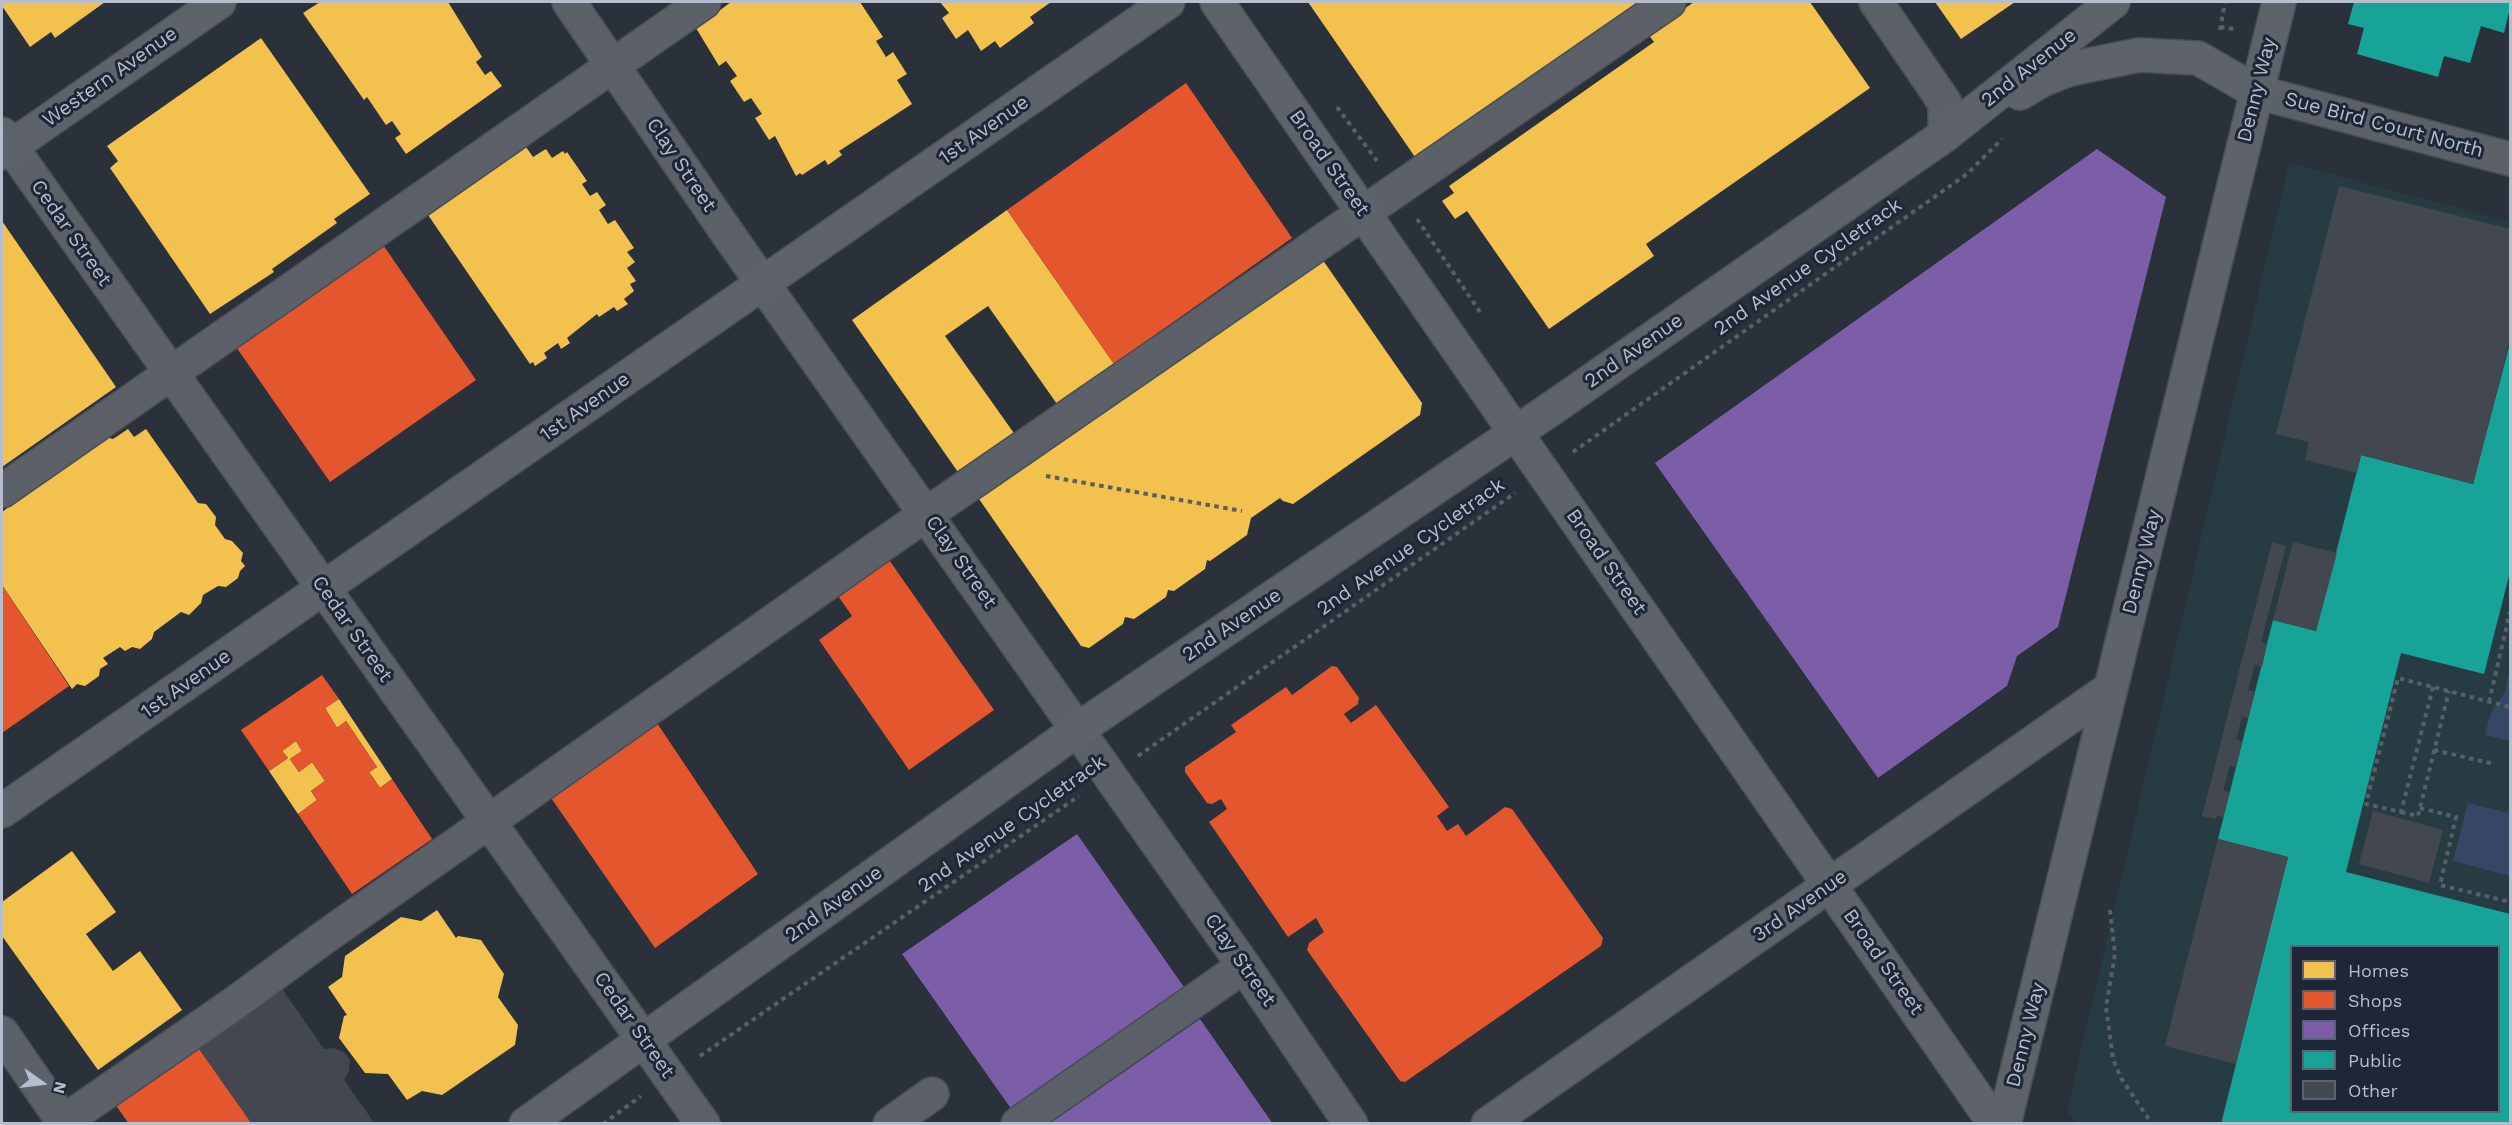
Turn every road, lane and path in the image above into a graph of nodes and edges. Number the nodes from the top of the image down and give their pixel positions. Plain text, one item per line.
1 (219, 2) edge
2 (569, 2) edge
3 (704, 2) edge
4 (1168, 2) edge
5 (1217, 2) edge
6 (1669, 2) edge
7 (1876, 2) edge
8 (2113, 2) edge
9 (2225, 2) edge
10 (2279, 2) edge
11 (2235, 29) dead end
12 (612, 64) junction
13 (2257, 92) junction
14 (1945, 135) junction
15 (2005, 136) dead end
16 (4, 145) edge
17 (2511, 159) edge
18 (1364, 213) junction
19 (763, 284) junction
20 (170, 372) junction
21 (1516, 433) junction
22 (1544, 473) junction
23 (1042, 476) dead end
24 (2, 491) edge
25 (1242, 511) dead end
26 (927, 513) junction
27 (323, 588) junction
28 (2511, 612) edge
29 (2433, 687) junction
30 (2111, 688) junction
31 (2449, 692) junction
32 (2489, 702) junction
33 (2511, 707) edge
34 (1077, 730) junction
35 (2434, 750) junction
36 (2494, 764) dead end
37 (1108, 774) junction
38 (2420, 808) junction
39 (2, 811) edge
40 (2401, 812) junction
41 (489, 821) junction
42 (1830, 886) junction
43 (2511, 902) edge
44 (2110, 910) dead end
45 (1244, 966) junction
46 (2, 1033) edge
47 (644, 1040) junction
48 (669, 1075) junction
49 (932, 1094) dead end
50 (62, 1123) edge
51 (526, 1124) edge
52 (603, 1124) edge
53 (703, 1124) edge
54 (890, 1124) edge
55 (1018, 1124) edge
56 (1351, 1124) edge
57 (1488, 1124) edge
58 (1995, 1124) edge
59 (2004, 1124) edge
60 (2152, 1124) edge

1 - 16 main road, Western Avenue
2 - 12 street, Clay Street
3 - 12 street
4 - 19 main road, 1st Avenue
5 - 18 main road, Broad Street
6 - 18 street
7 - 14 street
8 - 14 main road, 2nd Avenue
9 - 11 path
10 - 13 main road, Denny Way
12 - 19 street, Clay Street
12 - 20 street
13 - 14 main road, 2nd Avenue
13 - 17 street, Sue Bird Court North
13 - 30 main road, Denny Way
14 - 21 main road, 2nd Avenue
15 - 22 path, 2nd Avenue Cycletrack
16 - 20 street, Cedar Street
18 - 21 main road, Broad Street
18 - 26 street
19 - 26 street, Clay Street
19 - 27 main road, 1st Avenue
20 - 24 street
20 - 27 street, Cedar Street
21 - 22 main road, Broad Street
21 - 34 main road, 2nd Avenue
22 - 37 path, 2nd Avenue Cycletrack
22 - 42 main road, Broad Street
23 - 25 path
26 - 34 street, Clay Street
26 - 41 street
27 - 39 main road, 1st Avenue
27 - 41 street, Cedar Street
28 - 32 path
29 - 31 path
29 - 40 path
29 - 40 path
30 - 42 main road, 3rd Avenue
30 - 59 main road, Denny Way
31 - 32 path
31 - 35 path
32 - 33 path
34 - 37 street, Clay Street
34 - 47 main road, 2nd Avenue
35 - 36 path
35 - 38 path
37 - 45 street, Clay Street
37 - 48 path, 2nd Avenue Cycletrack
38 - 40 path
38 - 43 path
41 - 47 street, Cedar Street
41 - 50 street
42 - 57 main road, 3rd Avenue
42 - 58 main road, Broad Street
44 - 60 path
45 - 55 street
45 - 56 street, Clay Street
46 - 50 street
47 - 48 street, Cedar Street
47 - 51 main road, 2nd Avenue
48 - 52 path, 2nd Avenue Cycletrack
48 - 53 street, Cedar Street
49 - 54 street

